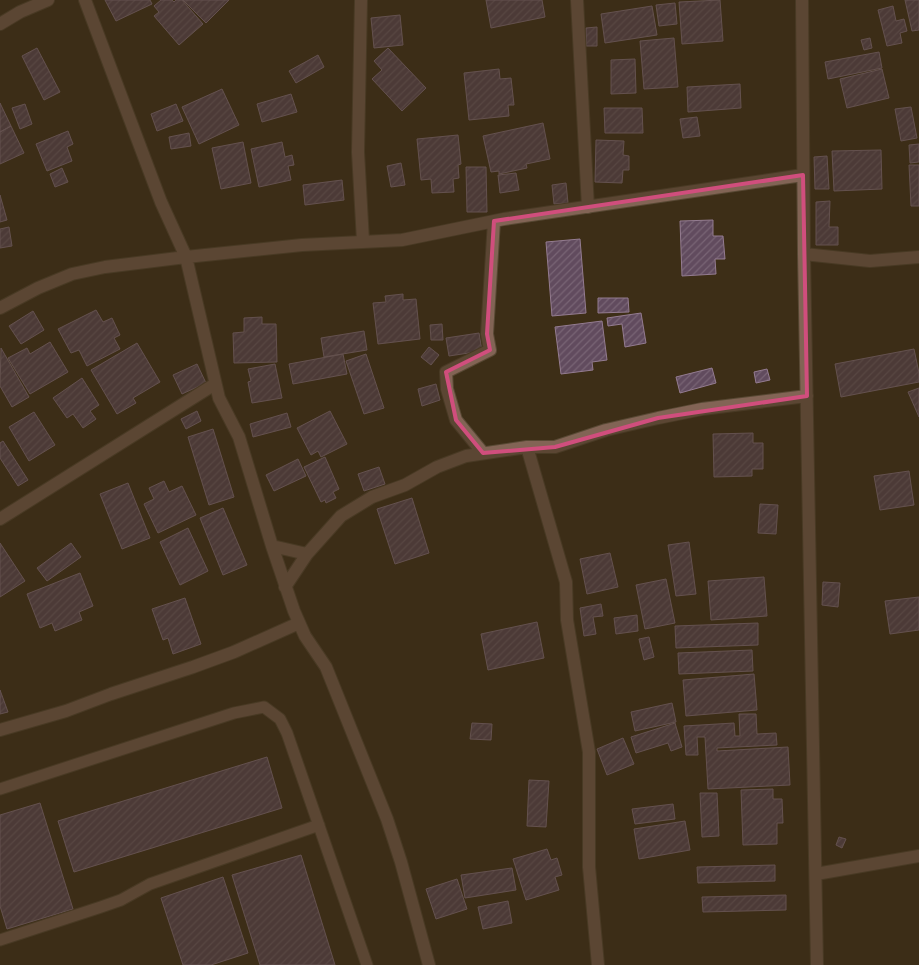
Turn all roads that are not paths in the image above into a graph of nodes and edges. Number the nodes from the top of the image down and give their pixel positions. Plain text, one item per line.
1 (48, 0) edge
2 (85, 0) edge
3 (361, 0) edge
4 (577, 0) edge
5 (802, 0) edge
6 (0, 24) edge
7 (803, 175) junction
8 (588, 207) junction
9 (494, 221) junction
10 (363, 242) junction
11 (804, 254) junction
12 (186, 256) junction
13 (919, 257) edge
14 (0, 308) edge
15 (215, 384) junction
16 (807, 396) junction
17 (527, 447) junction
18 (483, 453) junction
19 (0, 519) edge
20 (272, 546) junction
21 (307, 554) junction
22 (285, 587) junction
23 (300, 623) junction
24 (0, 730) edge
25 (0, 789) edge
26 (319, 825) junction
27 (919, 856) edge
28 (816, 874) junction
29 (0, 940) edge
30 (367, 965) edge
31 (430, 965) edge
32 (598, 965) edge
33 (818, 965) edge

1 - 6 street
2 - 12 street
3 - 10 street
4 - 8 street
5 - 7 street
7 - 8 street
7 - 11 street
8 - 9 street
9 - 10 street
9 - 18 street
10 - 12 street
11 - 13 street
11 - 16 street
12 - 14 street
12 - 15 street
15 - 19 street
15 - 20 street
16 - 17 street
16 - 28 street
17 - 18 street
17 - 32 street
18 - 21 street
20 - 21 street
20 - 22 street
21 - 22 street
22 - 23 street
23 - 24 street
23 - 31 street
25 - 26 lane
26 - 29 lane
26 - 30 lane
27 - 28 street
28 - 33 street

